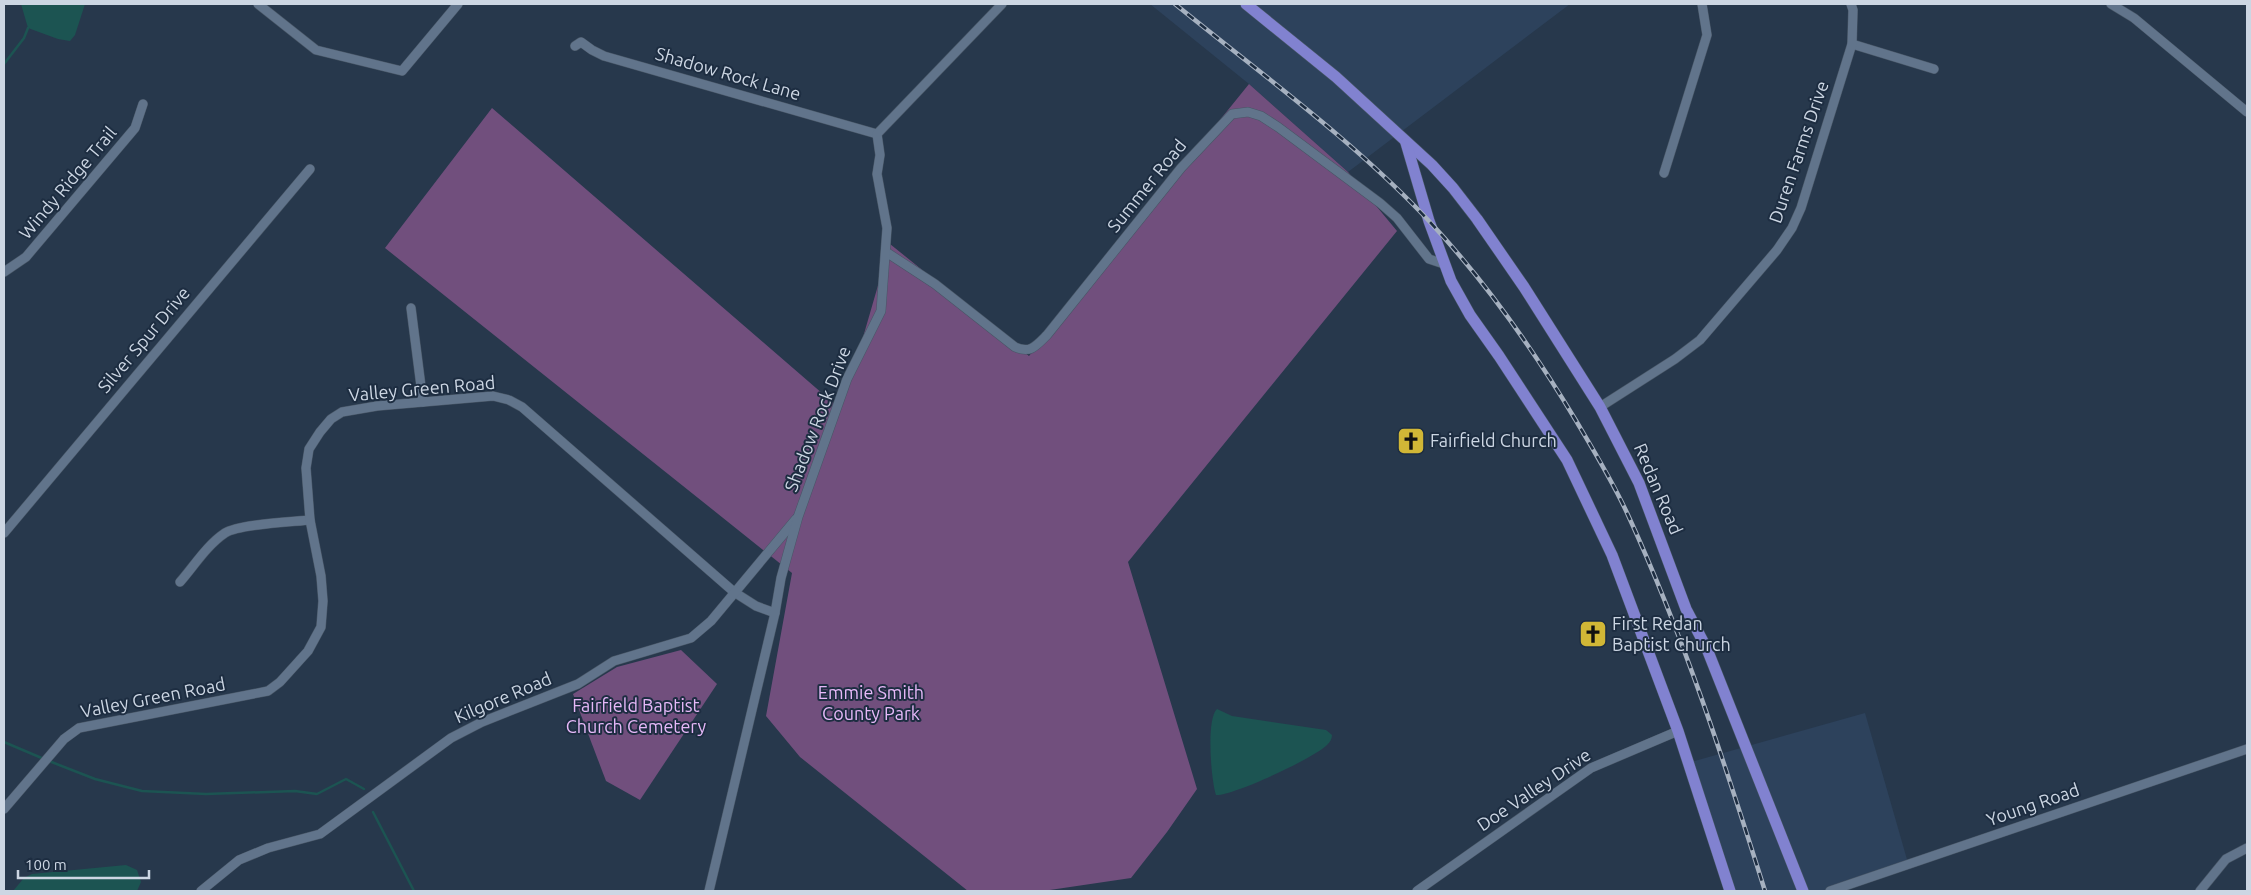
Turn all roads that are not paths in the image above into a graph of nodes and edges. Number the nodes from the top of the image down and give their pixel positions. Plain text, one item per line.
1 (258, 4) edge
2 (458, 4) edge
3 (1002, 4) edge
4 (1702, 4) edge
5 (1851, 4) edge
6 (2111, 4) edge
7 (1252, 6) edge
8 (1852, 44) junction
9 (575, 46) dead end
10 (1934, 69) dead end
11 (143, 104) dead end
12 (2247, 112) edge
13 (877, 134) junction
14 (1406, 144) junction
15 (310, 169) dead end
16 (1664, 173) dead end
17 (886, 252) junction
18 (1444, 264) junction
19 (4, 272) edge
20 (410, 308) dead end
21 (423, 402) junction
22 (1600, 407) junction
23 (798, 516) junction
24 (310, 520) junction
25 (4, 532) edge
26 (180, 582) dead end
27 (734, 592) junction
28 (775, 614) junction
29 (1678, 731) junction
30 (2247, 749) edge
31 (4, 809) edge
32 (2247, 848) edge
33 (201, 891) edge
34 (709, 891) edge
35 (1417, 891) edge
36 (1730, 891) edge
37 (1803, 891) edge
38 (1830, 891) edge
39 (2200, 891) edge

1 - 2 street
3 - 13 street
4 - 16 street
5 - 8 street, Duren Farms Drive
6 - 12 street
7 - 14 main road, Redan Road
8 - 10 street
8 - 22 street, Duren Farms Drive
9 - 13 street, Shadow Rock Lane
11 - 19 street, Windy Ridge Trail
13 - 17 street, Shadow Rock Drive
14 - 18 main road
14 - 22 main road, Redan Road
15 - 25 street, Silver Spur Drive
17 - 18 street, Summer Road
17 - 23 street, Shadow Rock Drive
18 - 29 main road
20 - 21 street
21 - 24 street, Valley Green Road
21 - 27 street, Valley Green Road
22 - 37 main road, Redan Road
23 - 27 street, Kilgore Road
23 - 28 street, Shadow Rock Drive
24 - 26 street
24 - 31 street, Valley Green Road
27 - 28 street, Valley Green Road
27 - 33 street, Kilgore Road
28 - 34 street, Shadow Rock Drive
29 - 35 street, Doe Valley Drive
29 - 36 main road
30 - 38 street, Young Road
32 - 39 street

